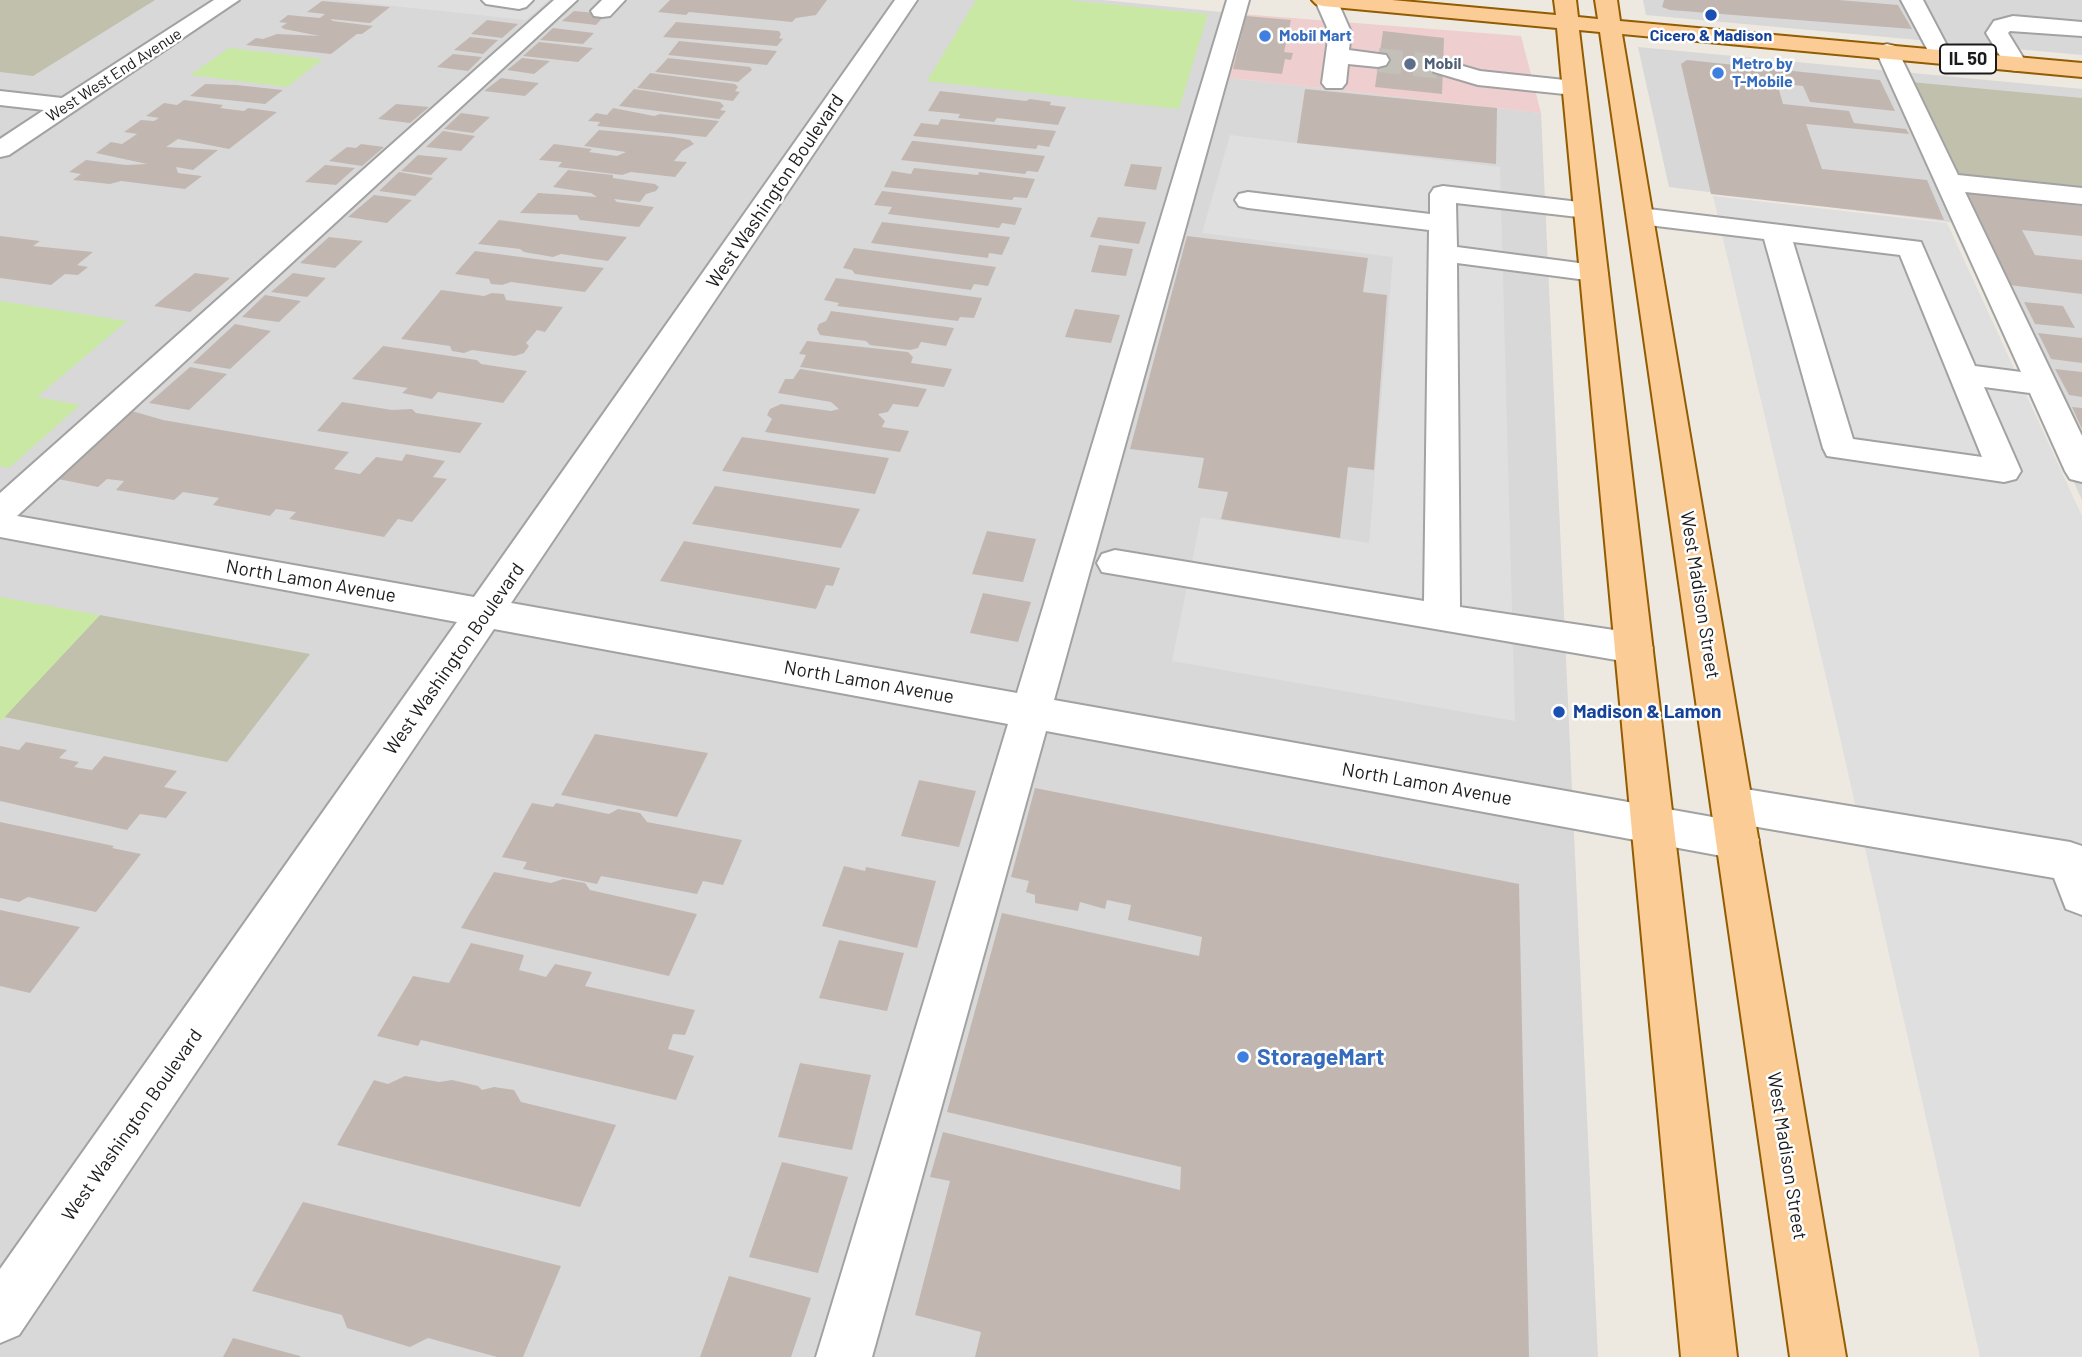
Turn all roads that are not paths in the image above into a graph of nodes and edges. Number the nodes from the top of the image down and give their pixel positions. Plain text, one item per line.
1 (228, 0) edge
2 (493, 0) edge
3 (522, 0) edge
4 (566, 0) edge
5 (906, 0) edge
6 (1238, 0) edge
7 (1324, 0) edge
8 (1606, 0) edge
9 (1912, 0) edge
10 (1571, 15) edge
11 (1610, 26) junction
12 (2082, 29) edge
13 (1887, 51) junction
14 (1338, 56) junction
15 (1942, 57) junction
16 (1378, 60) tunnel mouth
17 (2016, 64) junction
18 (1443, 67) tunnel mouth
19 (2082, 70) edge
20 (1334, 83) dead end
21 (1574, 88) junction
22 (0, 98) edge
23 (67, 106) junction
24 (0, 150) edge
25 (1947, 182) junction
26 (2082, 196) edge
27 (1248, 200) dead end
28 (1587, 210) junction
29 (1640, 216) junction
30 (1776, 232) junction
31 (1443, 239) junction
32 (1594, 273) junction
33 (1964, 374) junction
34 (2042, 385) junction
35 (2082, 471) edge
36 (0, 512) edge
37 (0, 524) edge
38 (1115, 563) dead end
39 (486, 613) junction
40 (1442, 618) junction
41 (1634, 648) junction
42 (1031, 712) junction
43 (1735, 823) junction
44 (1652, 825) junction
45 (2082, 895) edge
46 (0, 1316) edge
47 (844, 1357) edge
48 (1709, 1357) edge
49 (1818, 1357) edge

1 - 23 street, West West End Avenue
2 - 3 street
4 - 36 street
5 - 39 street, West Washington Boulevard
6 - 42 street
7 - 10 main road, IL 50
7 - 14 street
8 - 11 main road, West Madison Street
9 - 15 street
10 - 11 main road, IL 50
10 - 21 main road
11 - 13 main road, IL 50
11 - 29 main road, West Madison Street
12 - 17 street
13 - 15 main road, IL 50
13 - 25 street
14 - 16 street
14 - 20 street
15 - 17 main road, IL 50
17 - 19 main road, IL 50
18 - 21 street
21 - 28 main road
22 - 23 street
23 - 24 street, West West End Avenue
25 - 26 street
25 - 34 street
27 - 31 street
28 - 31 street
28 - 32 main road
29 - 30 street
29 - 43 main road, West Madison Street
30 - 33 street
30 - 33 street
31 - 32 street
31 - 40 street
32 - 41 main road
33 - 34 street
34 - 35 street
37 - 39 street, North Lamon Avenue
38 - 40 street
39 - 42 street, North Lamon Avenue
39 - 46 street, West Washington Boulevard
40 - 41 street
41 - 44 main road
42 - 44 street, North Lamon Avenue
42 - 47 street
43 - 44 street, North Lamon Avenue
43 - 45 street, North Lamon Avenue
43 - 49 main road, West Madison Street
44 - 48 main road

